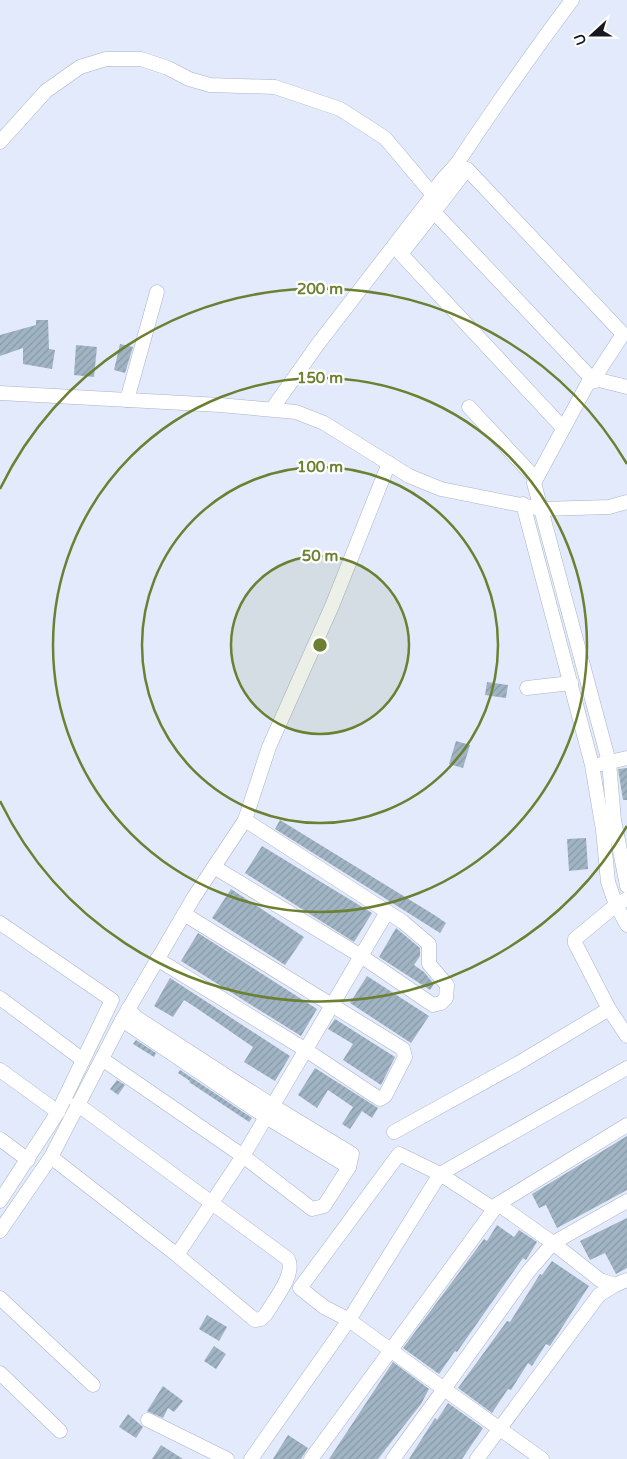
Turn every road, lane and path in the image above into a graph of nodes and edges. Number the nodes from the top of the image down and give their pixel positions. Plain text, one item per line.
1 (572, 0) edge
2 (0, 142) edge
3 (433, 195) junction
4 (434, 212) junction
5 (157, 292) dead end
6 (625, 334) edge
7 (593, 380) junction
8 (627, 387) edge
9 (0, 393) edge
10 (128, 400) junction
11 (469, 407) dead end
12 (272, 409) junction
13 (563, 428) junction
14 (389, 463) junction
15 (535, 481) junction
16 (627, 502) edge
17 (519, 504) junction
18 (541, 508) junction
19 (571, 683) junction
20 (527, 688) dead end
21 (627, 758) edge
22 (609, 762) junction
23 (592, 765) junction
24 (246, 820) junction
25 (214, 867) junction
26 (627, 886) edge
27 (622, 902) edge
28 (388, 912) junction
29 (184, 914) junction
30 (0, 923) edge
31 (627, 925) edge
32 (361, 956) junction
33 (157, 959) junction
34 (0, 998) edge
35 (333, 1004) junction
36 (609, 1009) junction
37 (125, 1014) junction
38 (625, 1028) edge
39 (90, 1046) junction
40 (306, 1050) junction
41 (103, 1057) junction
42 (82, 1063) junction
43 (627, 1068) edge
44 (0, 1070) edge
45 (94, 1073) junction
46 (77, 1104) junction
47 (270, 1111) junction
48 (58, 1112) junction
49 (627, 1126) edge
50 (394, 1132) dead end
51 (0, 1139) edge
52 (243, 1156) junction
53 (51, 1157) junction
54 (28, 1160) junction
55 (440, 1174) junction
56 (0, 1201) edge
57 (627, 1201) edge
58 (212, 1204) junction
59 (496, 1207) junction
60 (0, 1232) edge
61 (553, 1243) junction
62 (177, 1255) junction
63 (621, 1283) edge
64 (0, 1298) edge
65 (349, 1320) junction
66 (390, 1352) junction
67 (0, 1373) edge
68 (93, 1385) dead end
69 (444, 1389) junction
70 (148, 1420) dead end
71 (500, 1428) junction
72 (60, 1431) dead end
73 (226, 1459) edge
74 (251, 1459) edge
75 (310, 1459) edge
76 (393, 1459) edge
77 (477, 1459) edge
78 (542, 1459) edge

1 - 3 street
2 - 3 street
3 - 12 street
4 - 6 street
4 - 7 street
4 - 13 street
5 - 10 street
6 - 7 street
7 - 8 street
7 - 13 street
9 - 10 street
10 - 12 street
11 - 15 street
12 - 14 street
13 - 15 street
14 - 17 street
14 - 24 street
15 - 17 street
15 - 18 street
16 - 18 street
17 - 18 street
17 - 19 street
18 - 22 street
19 - 20 street
19 - 23 street
21 - 22 street
22 - 23 street
22 - 26 street
23 - 27 street
24 - 25 street
24 - 28 street
25 - 29 street
25 - 32 street
27 - 31 street
27 - 36 street
28 - 32 street
28 - 32 street
29 - 33 street
29 - 35 street
30 - 39 street
32 - 35 street
33 - 37 street
33 - 40 street
34 - 42 street
35 - 40 street
35 - 40 street
36 - 38 street
36 - 50 street
37 - 41 street
37 - 47 street
39 - 41 street
39 - 42 street
40 - 47 street
41 - 45 street
41 - 52 street
42 - 45 street
42 - 48 street
43 - 55 street
44 - 48 street
45 - 46 street
46 - 53 street
46 - 58 street
47 - 52 street
47 - 52 street
48 - 54 street
49 - 59 street
51 - 54 street
52 - 58 street
53 - 60 street
53 - 62 street
54 - 56 street
55 - 59 street
55 - 65 street
55 - 65 street
57 - 61 street
58 - 62 street
58 - 62 street
59 - 61 street
59 - 66 street
61 - 63 street
61 - 69 street
63 - 71 street
64 - 68 street
65 - 66 street
65 - 74 street
66 - 69 street
66 - 75 street
67 - 72 street
69 - 71 street
69 - 76 street
70 - 73 street
71 - 77 street
71 - 78 street

